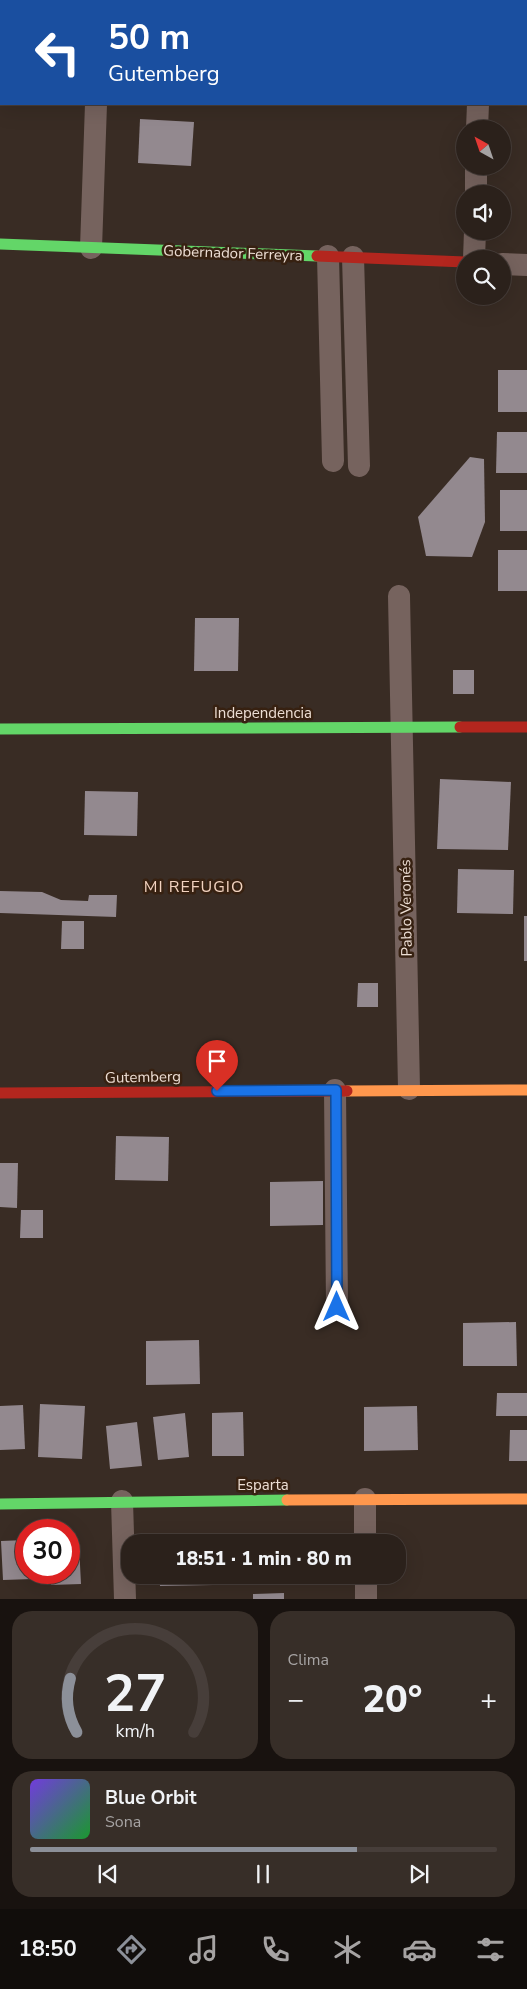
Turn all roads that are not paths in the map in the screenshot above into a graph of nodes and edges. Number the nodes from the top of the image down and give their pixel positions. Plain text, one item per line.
1 (96, 105) edge
2 (478, 105) edge
3 (477, 120) edge
4 (0, 244) edge
5 (91, 248) junction
6 (328, 256) junction
7 (353, 257) junction
8 (456, 262) edge
9 (511, 264) edge
10 (527, 265) edge
11 (333, 461) dead end
12 (359, 466) dead end
13 (399, 596) dead end
14 (402, 727) junction
15 (527, 727) edge
16 (0, 729) edge
17 (409, 1089) junction
18 (336, 1090) junction
19 (527, 1090) edge
20 (0, 1093) edge
21 (337, 1307) dead end
22 (365, 1499) junction
23 (527, 1499) edge
24 (122, 1501) junction
25 (0, 1504) edge
26 (365, 1534) edge
27 (366, 1584) edge
28 (125, 1599) edge
29 (366, 1599) edge

1 - 5 street
2 - 3 street
4 - 5 street, Gobernador Ferreyra
5 - 6 street, Gobernador Ferreyra
6 - 7 street, Gobernador Ferreyra
6 - 11 street
7 - 8 street, Gobernador Ferreyra
7 - 12 street
9 - 10 street
13 - 14 street, Pablo Veronés
14 - 15 street, Independencia
14 - 16 street, Independencia
14 - 17 street, Pablo Veronés
17 - 18 street, Gutemberg
17 - 19 street, Gutemberg
18 - 20 street, Gutemberg
18 - 21 street
22 - 23 street, Esparta
22 - 24 street, Esparta
22 - 26 street
24 - 25 street, Esparta
24 - 28 street
27 - 29 street

